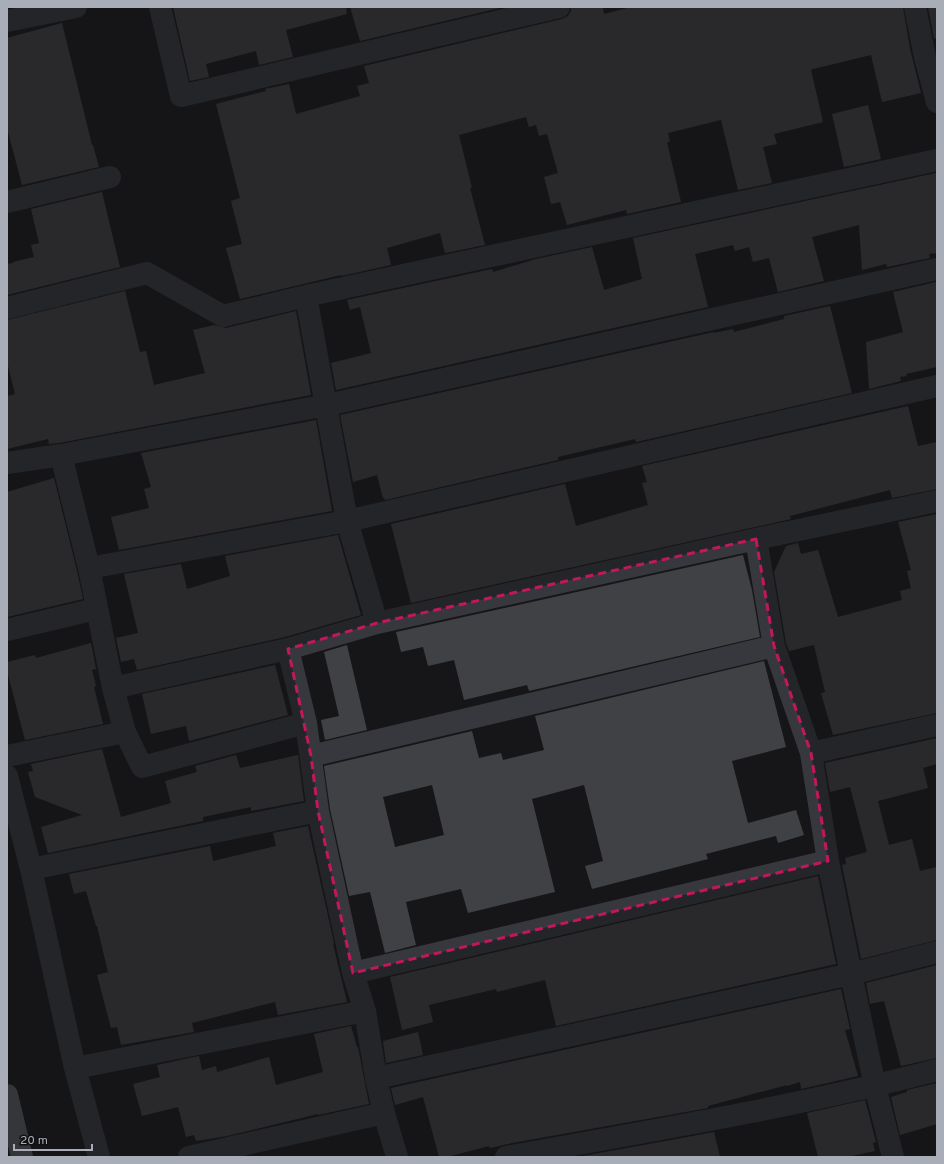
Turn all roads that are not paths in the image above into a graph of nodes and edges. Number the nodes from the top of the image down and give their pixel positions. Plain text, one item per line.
1 (76, 7) edge
2 (160, 7) edge
3 (559, 7) edge
4 (915, 7) edge
5 (7, 21) edge
6 (931, 55) edge
7 (937, 102) edge
8 (937, 160) edge
9 (110, 178) dead end
10 (7, 202) edge
11 (937, 269) edge
12 (306, 296) junction
13 (7, 308) edge
14 (937, 386) edge
15 (327, 406) junction
16 (61, 455) junction
17 (7, 463) edge
18 (937, 501) edge
19 (347, 522) junction
20 (756, 539) junction
21 (89, 568) junction
22 (96, 608) junction
23 (377, 623) junction
24 (7, 630) edge
25 (774, 646) junction
26 (288, 649) junction
27 (113, 688) junction
28 (306, 723) junction
29 (937, 725) edge
30 (126, 732) junction
31 (811, 753) junction
32 (7, 756) edge
33 (311, 756) junction
34 (7, 776) edge
35 (318, 811) junction
36 (828, 862) junction
37 (31, 869) junction
38 (937, 952) edge
39 (353, 973) junction
40 (850, 974) junction
41 (365, 1011) junction
42 (75, 1068) junction
43 (937, 1070) edge
44 (376, 1078) junction
45 (875, 1086) junction
46 (7, 1097) edge
47 (384, 1113) junction
48 (22, 1157) edge
49 (99, 1157) edge
50 (189, 1157) edge
51 (397, 1157) edge
52 (506, 1157) edge
53 (893, 1157) edge

1 - 5 street
2 - 3 street
4 - 6 street
6 - 7 street
8 - 12 street
9 - 10 street
11 - 15 street
12 - 13 street
12 - 15 street
14 - 19 street
15 - 16 street
15 - 19 street
16 - 17 street
16 - 21 street
18 - 20 street
19 - 21 street
19 - 23 street
20 - 23 street
20 - 25 street
21 - 22 street
22 - 24 street
22 - 27 street
23 - 26 street
25 - 31 street
25 - 33 street
26 - 27 street
26 - 28 street
27 - 30 street
28 - 30 street
28 - 33 street
29 - 31 street
30 - 32 street
31 - 36 street
33 - 35 street
34 - 37 street
35 - 37 street
35 - 39 street
36 - 39 street
36 - 40 street
37 - 42 street
38 - 40 street
39 - 41 street
40 - 44 street
40 - 45 street
41 - 42 street
41 - 44 street
42 - 49 street
43 - 45 street
44 - 47 street
45 - 52 street
45 - 53 street
46 - 48 highway
47 - 50 street
47 - 51 street

